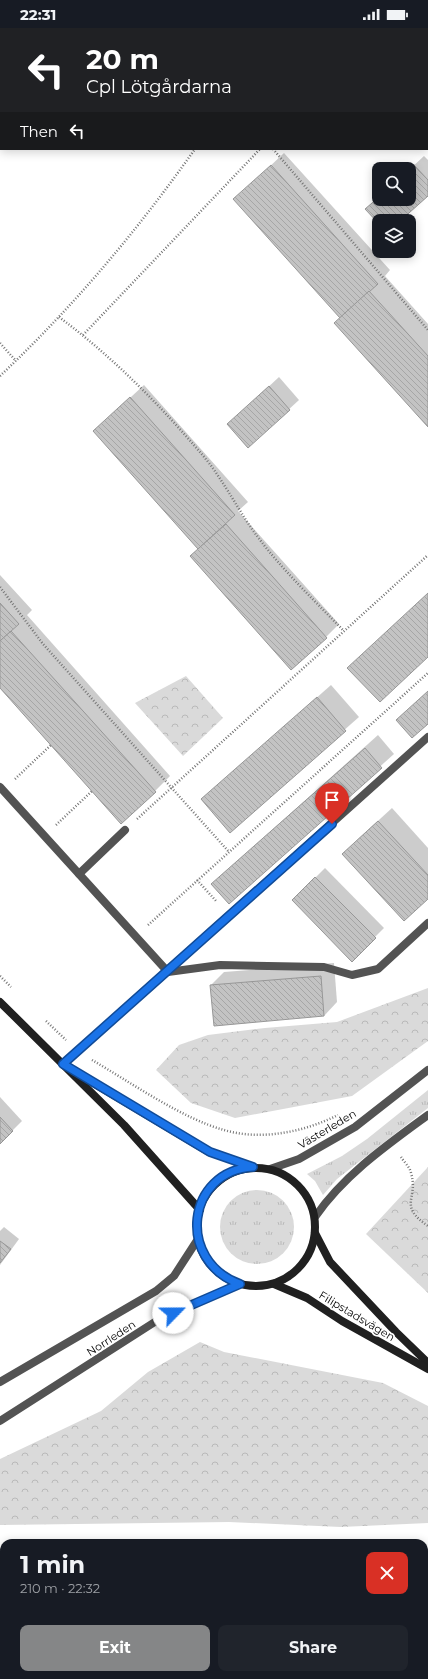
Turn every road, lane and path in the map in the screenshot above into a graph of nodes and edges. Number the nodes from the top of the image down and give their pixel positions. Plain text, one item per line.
1 (194, 150) edge
2 (259, 150) edge
3 (274, 150) edge
4 (59, 317) junction
5 (428, 330) edge
6 (83, 335) junction
7 (0, 344) edge
8 (16, 361) junction
9 (0, 376) edge
10 (428, 555) edge
11 (0, 587) edge
12 (343, 630) junction
13 (428, 672) edge
14 (428, 737) edge
15 (51, 745) dead end
16 (172, 787) junction
17 (1, 789) edge
18 (92, 791) dead end
19 (125, 830) joint
20 (45, 836) junction
21 (229, 852) junction
22 (79, 874) junction
23 (197, 880) junction
24 (229, 916) junction
25 (428, 924) edge
26 (135, 936) junction
27 (168, 972) junction
28 (0, 1002) edge
29 (78, 1051) junction
30 (63, 1064) junction
31 (428, 1070) edge
32 (340, 1114) dead end
33 (428, 1115) edge
34 (405, 1162) dead end
35 (253, 1167) junction
36 (270, 1169) junction
37 (200, 1210) junction
38 (315, 1217) junction
39 (428, 1226) edge
40 (315, 1233) junction
41 (198, 1239) junction
42 (240, 1284) junction
43 (274, 1284) junction
44 (428, 1363) edge
45 (428, 1369) edge
46 (0, 1382) edge
47 (0, 1421) edge

1 - 4 path
2 - 6 path
3 - 5 path
4 - 6 path
4 - 8 path
6 - 12 path
7 - 8 path
8 - 9 path
10 - 12 path
11 - 16 path
12 - 16 path
13 - 21 path
14 - 24 street
15 - 17 path
16 - 19 path
16 - 21 path
17 - 20 street
18 - 20 path
19 - 22 street
20 - 22 street
21 - 23 path
22 - 26 street
23 - 24 path
23 - 26 path
24 - 27 street
25 - 27 street
26 - 27 street
27 - 29 street
28 - 30 main road
29 - 30 street
29 - 32 path
30 - 35 main road
30 - 37 main road
31 - 36 street, Västerleden
33 - 38 street
34 - 39 path
35 - 36 main road
35 - 37 main road
36 - 38 main road
37 - 41 main road
38 - 40 main road
40 - 43 main road
40 - 44 main road, Filipstadsvägen
41 - 42 main road
41 - 46 street, Norrleden
42 - 43 main road
42 - 47 street, Norrleden
43 - 45 main road, Filipstadsvägen

